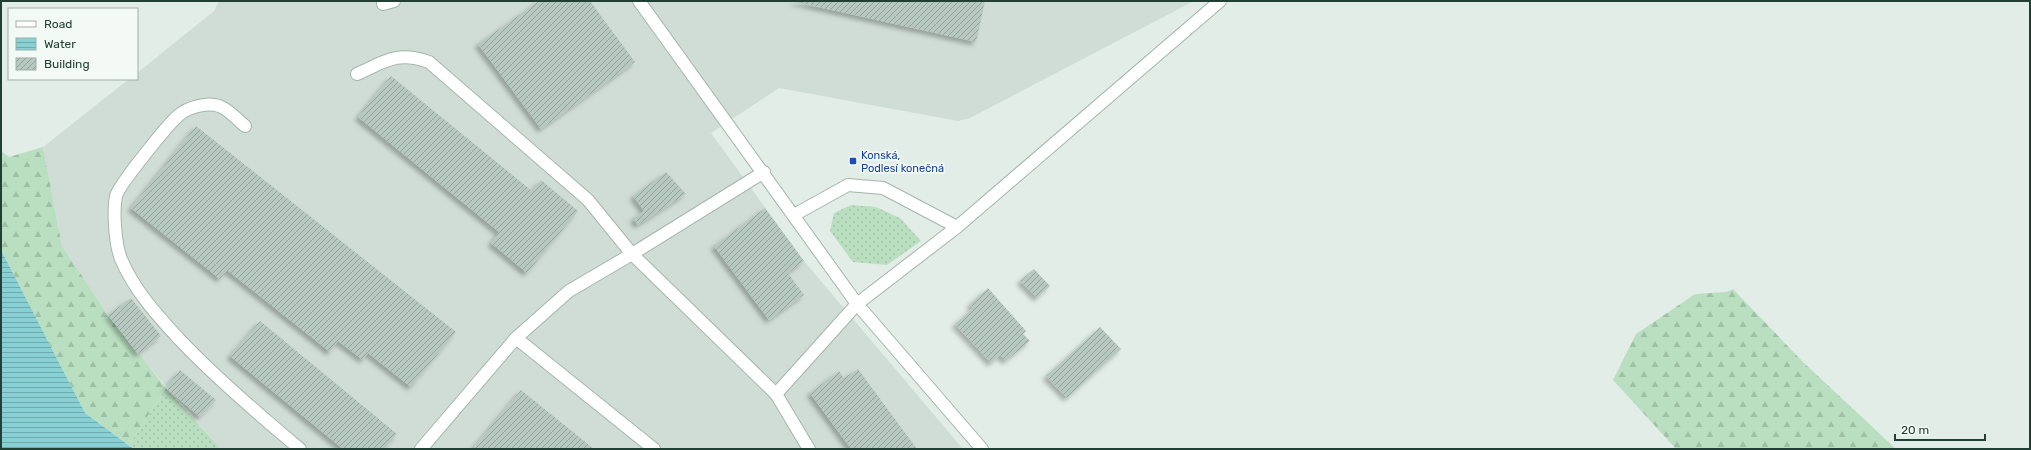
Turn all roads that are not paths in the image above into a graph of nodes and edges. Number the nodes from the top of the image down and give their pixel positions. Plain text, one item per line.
1 (639, 1) edge
2 (1220, 1) edge
3 (357, 74) dead end
4 (245, 126) dead end
5 (764, 172) junction
6 (794, 215) junction
7 (956, 227) junction
8 (632, 254) junction
9 (857, 304) junction
10 (516, 338) junction
11 (776, 394) junction
12 (975, 446) edge
13 (300, 449) edge
14 (421, 449) edge
15 (654, 449) edge
16 (809, 449) edge

1 - 5 street
2 - 7 street
3 - 8 street
4 - 13 street
5 - 6 street
5 - 8 street
6 - 7 street
6 - 9 street
7 - 9 street
8 - 10 street
8 - 11 street
9 - 11 street
9 - 12 street
10 - 14 street
10 - 15 street
11 - 16 street

